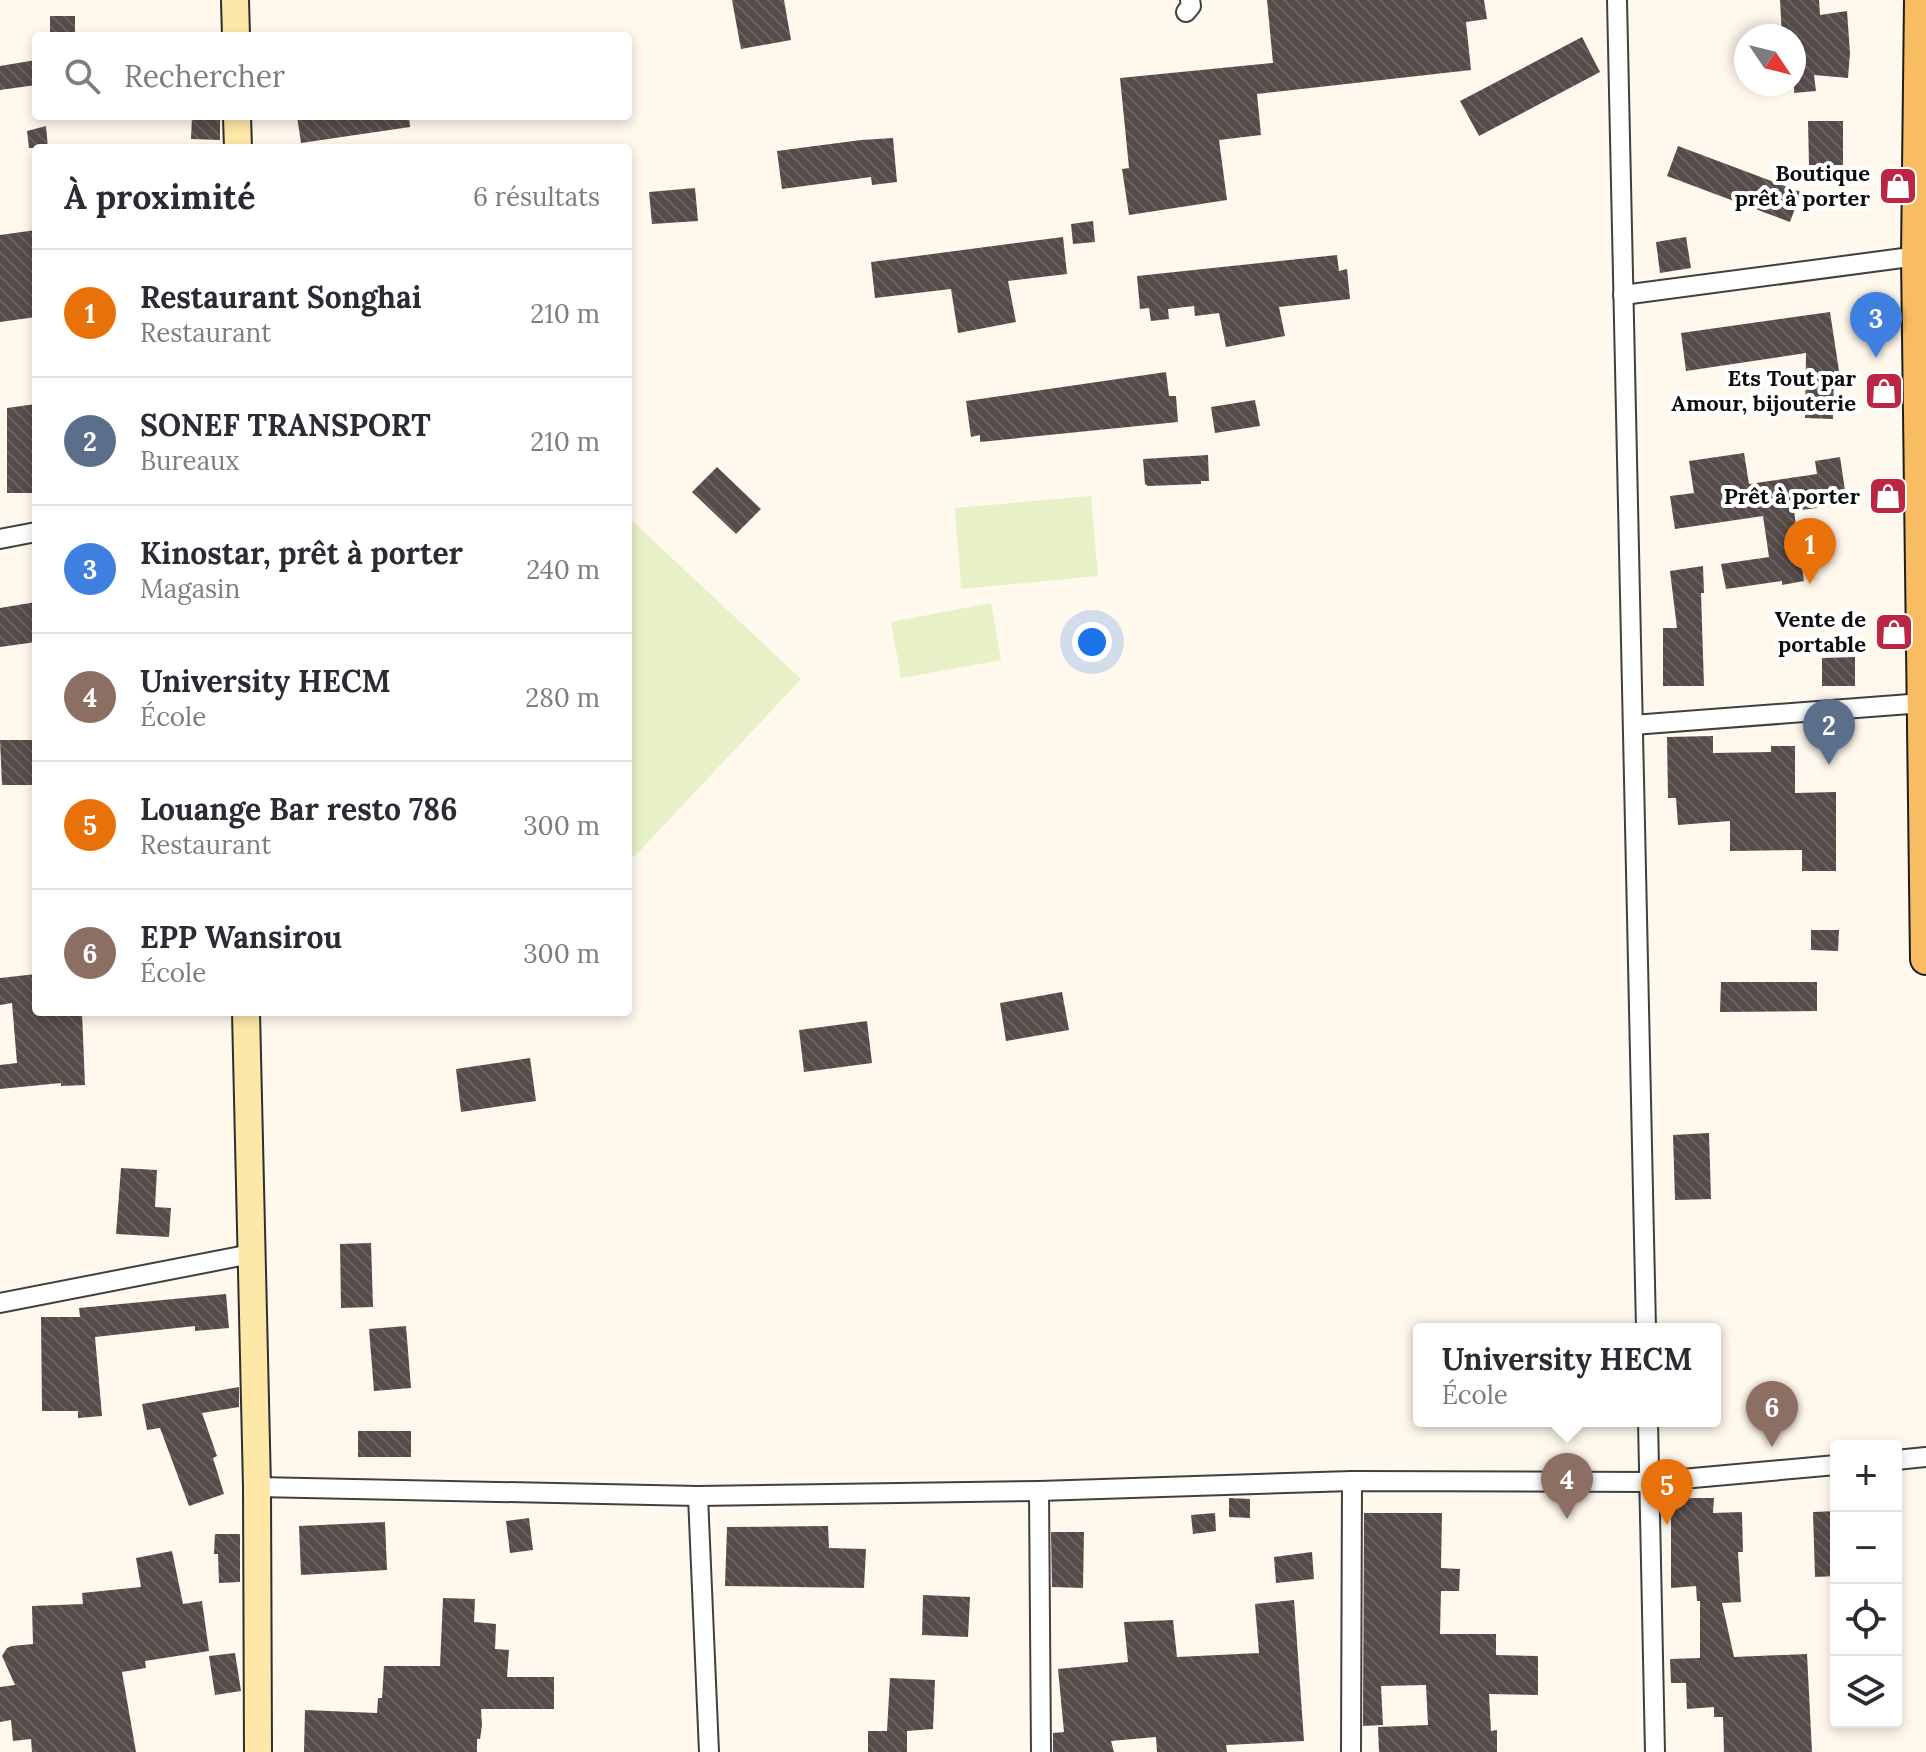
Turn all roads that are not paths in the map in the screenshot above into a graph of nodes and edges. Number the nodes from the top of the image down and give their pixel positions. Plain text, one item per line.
1 (235, 0) edge
2 (1617, 0) edge
3 (1920, 0) edge
4 (236, 32) edge
5 (237, 120) edge
6 (238, 144) edge
7 (1922, 256) edge
8 (1623, 295) junction
9 (32, 533) edge
10 (0, 539) edge
11 (1923, 703) junction
12 (1633, 725) junction
13 (1926, 959) edge
14 (246, 1016) edge
15 (251, 1254) junction
16 (0, 1303) edge
17 (1646, 1323) edge
18 (1648, 1427) edge
19 (1926, 1457) edge
20 (1902, 1459) edge
21 (1830, 1466) edge
22 (1352, 1481) junction
23 (1649, 1482) junction
24 (257, 1487) junction
25 (1039, 1491) junction
26 (698, 1496) junction
27 (258, 1752) edge
28 (709, 1752) edge
29 (1041, 1752) edge
30 (1351, 1752) edge
31 (1655, 1752) edge

1 - 4 street
2 - 8 street
3 - 7 main road
5 - 6 street
7 - 8 street
7 - 11 main road
8 - 12 street
9 - 10 street
11 - 12 street
11 - 13 main road
12 - 17 street
14 - 15 street
15 - 16 street
15 - 24 street
18 - 23 street
19 - 20 street
21 - 23 street
22 - 23 street
22 - 25 street
22 - 30 street
23 - 31 street
24 - 26 street
24 - 27 street
25 - 26 street
25 - 29 street
26 - 28 street

